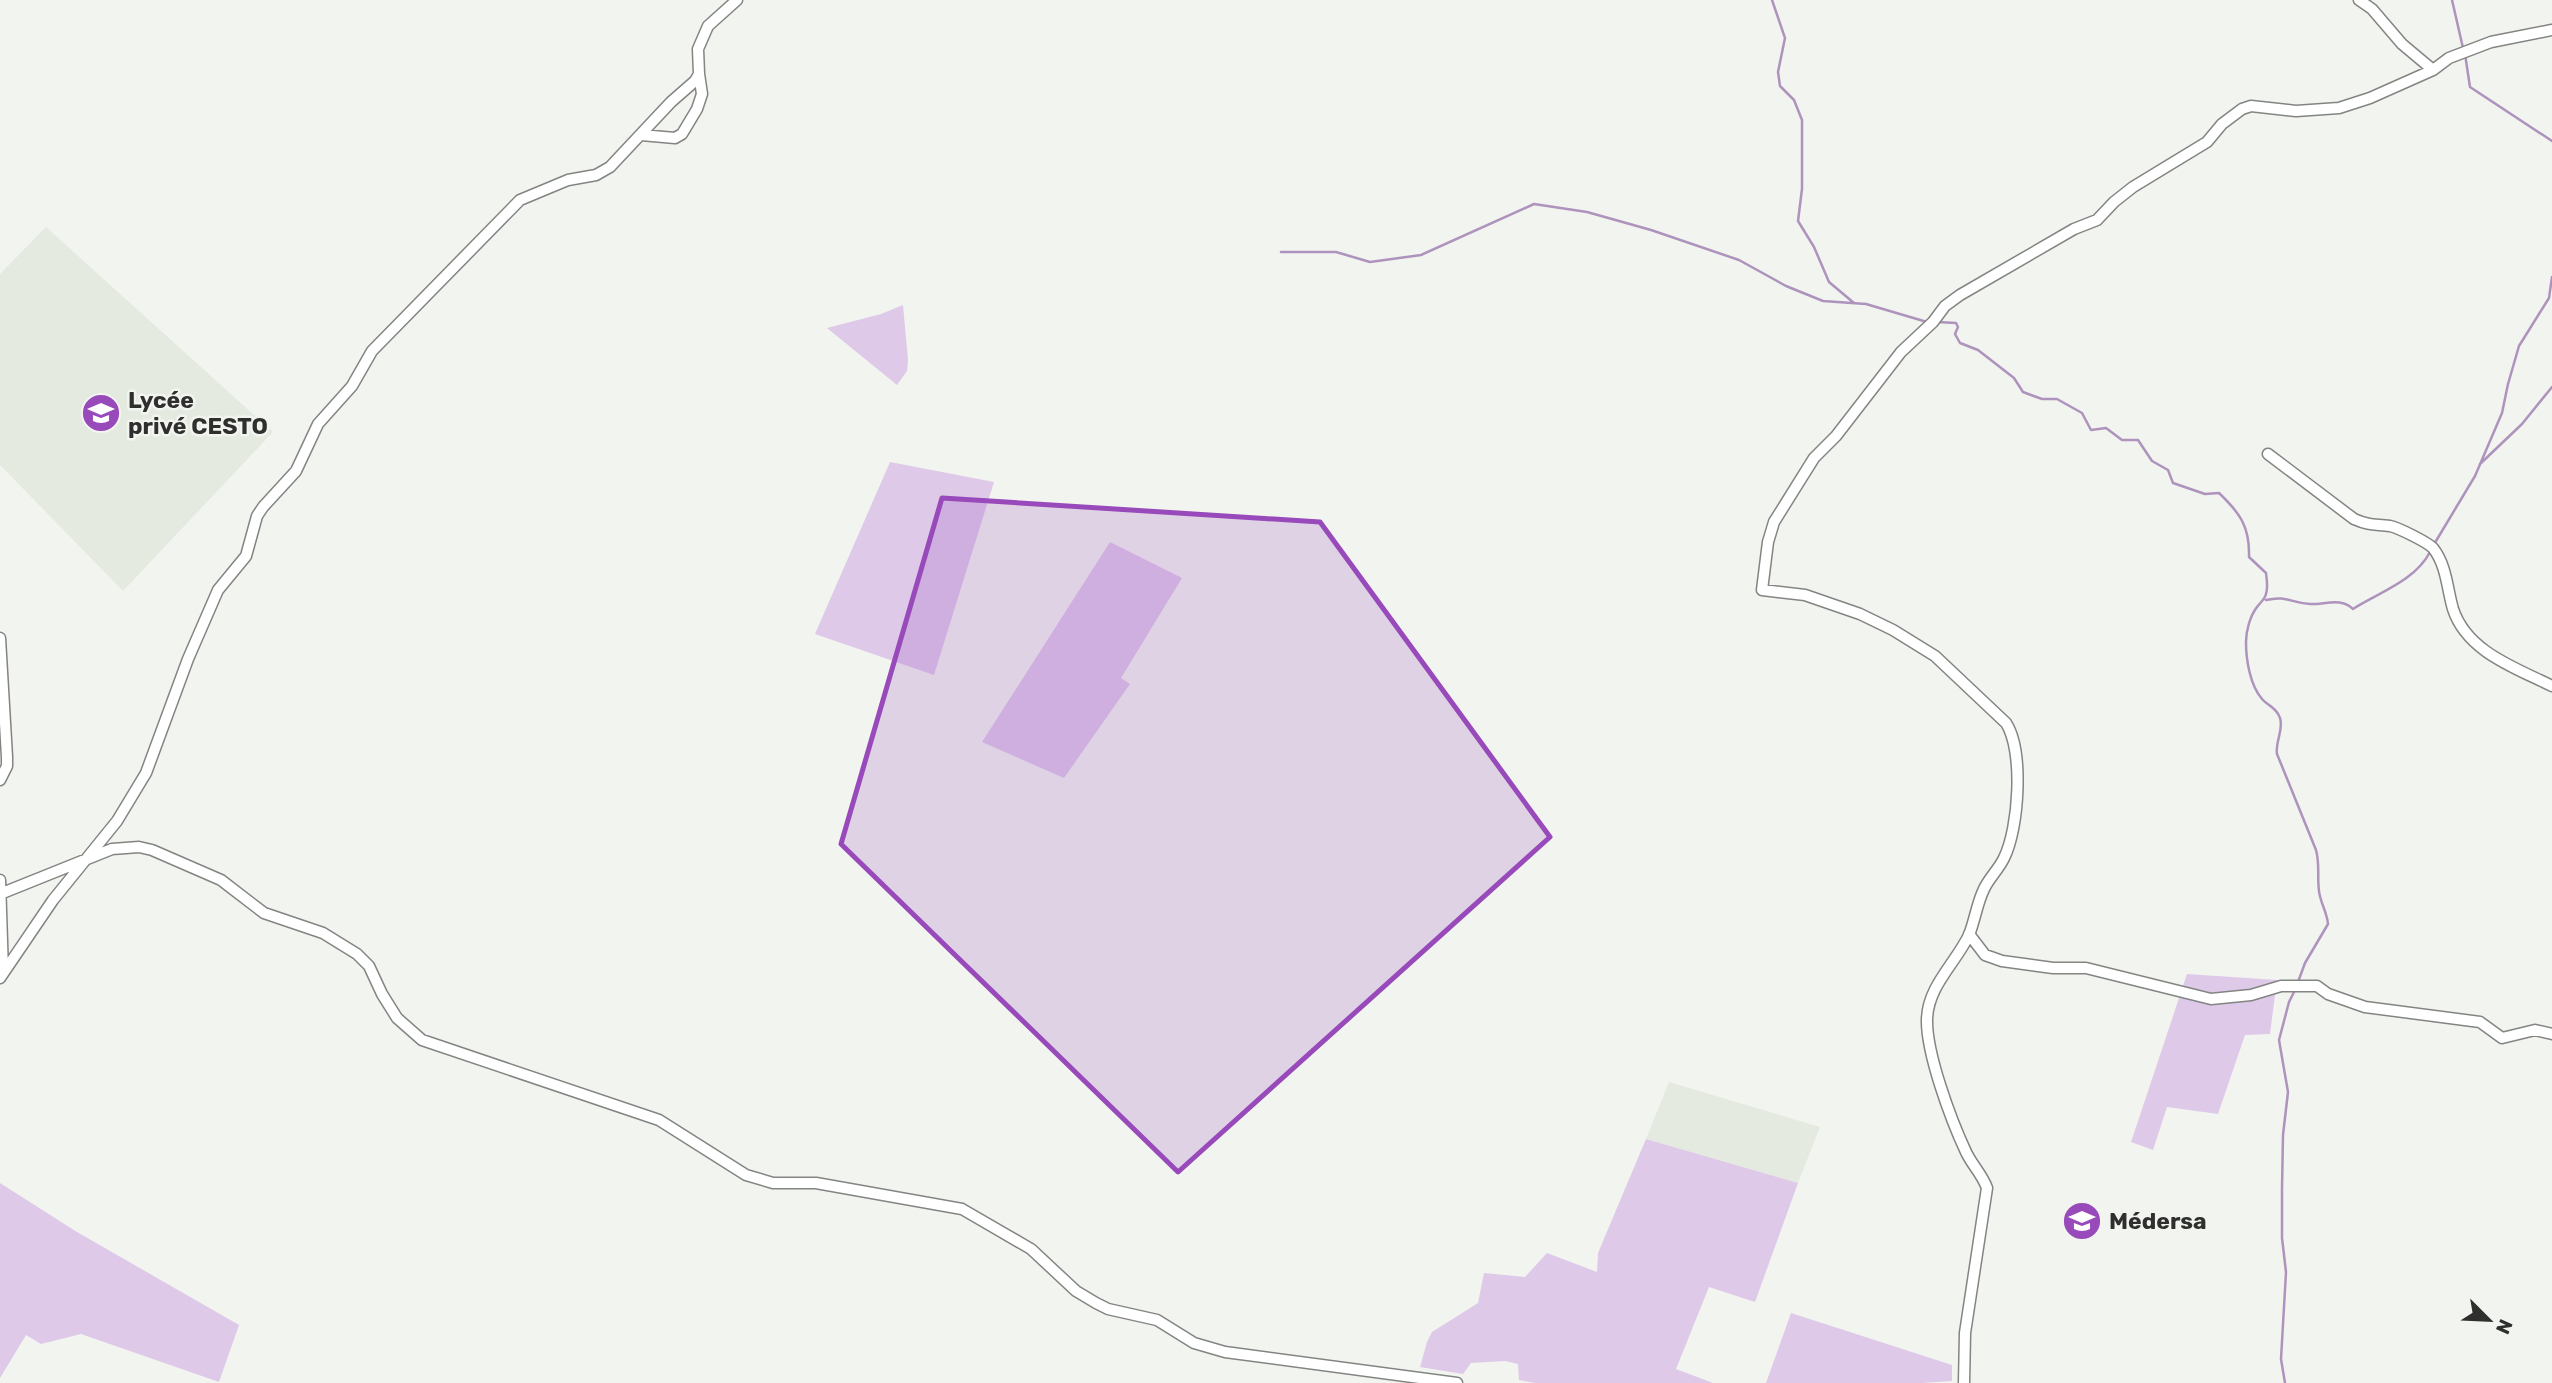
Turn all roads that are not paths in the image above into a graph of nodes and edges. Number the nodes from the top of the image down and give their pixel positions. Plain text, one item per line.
1 (737, 0) edge
2 (2360, 0) edge
3 (2552, 30) edge
4 (2433, 70) junction
5 (699, 74) junction
6 (641, 135) junction
7 (2268, 454) dead end
8 (0, 638) edge
9 (2552, 686) edge
10 (0, 780) edge
11 (87, 859) junction
12 (0, 880) edge
13 (1, 894) edge
14 (1969, 934) junction
15 (2, 975) edge
16 (2552, 1034) edge
17 (1457, 1383) edge
18 (1964, 1383) edge

1 - 5 street
2 - 4 street
3 - 4 street
4 - 14 street
5 - 6 street
5 - 6 street
6 - 11 street
7 - 9 street
8 - 10 street
11 - 13 street
11 - 15 street
11 - 17 street
12 - 13 street
13 - 15 street
14 - 16 street
14 - 18 street

